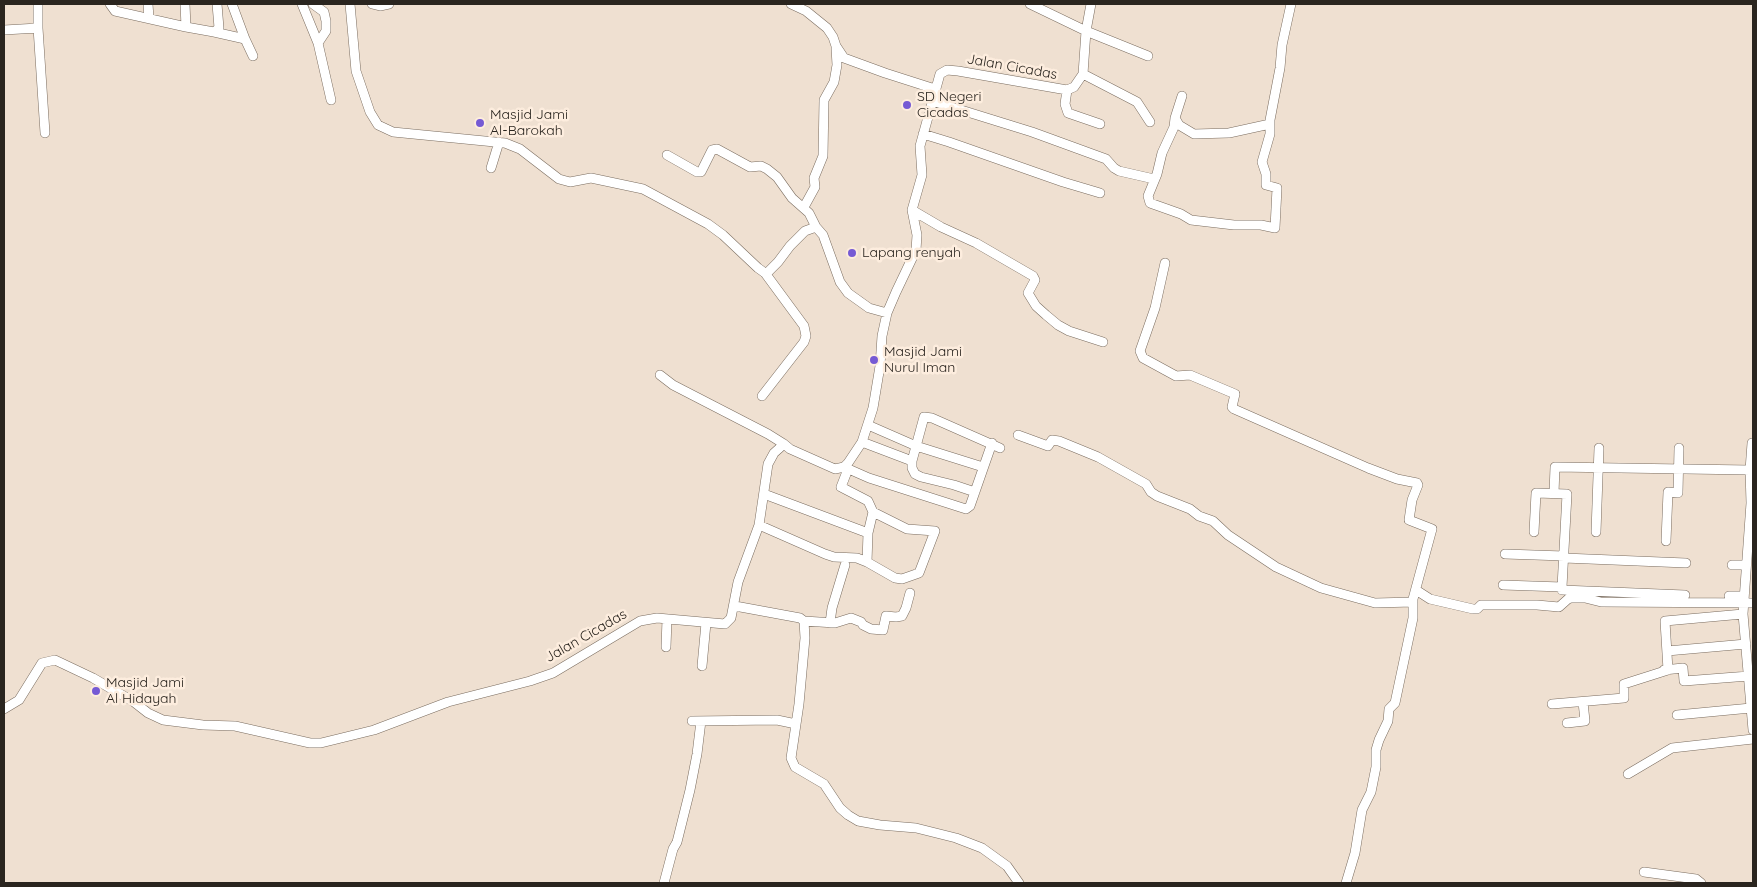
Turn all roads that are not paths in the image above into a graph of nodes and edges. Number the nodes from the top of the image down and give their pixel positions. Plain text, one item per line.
1 (38, 4) edge
2 (110, 4) edge
3 (148, 4) edge
4 (184, 4) edge
5 (217, 4) edge
6 (232, 4) edge
7 (302, 4) edge
8 (314, 4) edge
9 (350, 4) edge
10 (372, 4) edge
11 (389, 4) edge
12 (791, 4) edge
13 (1030, 4) edge
14 (1090, 4) edge
15 (1291, 4) edge
16 (149, 18) junction
17 (186, 27) junction
18 (38, 28) junction
19 (4, 30) edge
20 (1086, 30) junction
21 (214, 32) junction
22 (244, 39) junction
23 (318, 43) junction
24 (836, 46) junction
25 (253, 56) dead end
26 (1148, 56) dead end
27 (1083, 74) junction
28 (935, 90) junction
29 (1067, 90) junction
30 (1182, 96) dead end
31 (331, 100) dead end
32 (932, 100) junction
33 (1175, 118) junction
34 (1150, 122) dead end
35 (1100, 124) dead end
36 (1270, 124) junction
37 (45, 132) dead end
38 (923, 134) junction
39 (499, 142) junction
40 (667, 155) dead end
41 (491, 168) dead end
42 (1154, 179) junction
43 (1100, 193) dead end
44 (804, 207) junction
45 (912, 210) junction
46 (816, 227) junction
47 (1165, 263) dead end
48 (765, 273) junction
49 (888, 313) junction
50 (1103, 342) dead end
51 (660, 375) dead end
52 (762, 396) dead end
53 (868, 425) junction
54 (1018, 435) dead end
55 (862, 442) junction
56 (1752, 443) dead end
57 (784, 444) junction
58 (916, 446) junction
59 (1599, 448) dead end
60 (1680, 448) dead end
61 (912, 461) junction
62 (983, 467) junction
63 (846, 468) junction
64 (1598, 468) junction
65 (1679, 469) junction
66 (1750, 470) junction
67 (975, 492) junction
68 (1554, 493) junction
69 (764, 494) junction
70 (1752, 503) edge
71 (873, 512) junction
72 (758, 525) junction
73 (1534, 532) dead end
74 (1596, 532) dead end
75 (868, 533) junction
76 (1666, 541) dead end
77 (1505, 554) dead end
78 (1564, 557) junction
79 (867, 562) junction
80 (1686, 563) dead end
81 (1732, 565) dead end
82 (1746, 565) junction
83 (845, 566) dead end
84 (1503, 585) dead end
85 (1562, 587) junction
86 (1416, 590) junction
87 (910, 593) dead end
88 (1685, 595) dead end
89 (1729, 596) dead end
90 (1413, 602) junction
91 (1747, 605) edge
92 (735, 606) junction
93 (666, 619) junction
94 (804, 621) junction
95 (706, 623) junction
96 (830, 623) junction
97 (1746, 644) junction
98 (666, 647) dead end
99 (1667, 651) junction
100 (1750, 663) edge
101 (702, 666) dead end
102 (1668, 670) junction
103 (1748, 676) junction
104 (1752, 696) edge
105 (1583, 702) junction
106 (1552, 704) dead end
107 (1751, 708) junction
108 (4, 709) edge
109 (1677, 715) dead end
110 (1567, 723) dead end
111 (796, 724) junction
112 (1753, 728) edge
113 (1753, 739) edge
114 (1628, 774) dead end
115 (1644, 872) dead end
116 (664, 883) edge
117 (1019, 883) edge
118 (1346, 883) edge
119 (1701, 883) edge

1 - 18 street
2 - 16 street
3 - 16 street
4 - 17 street
5 - 21 street
6 - 22 street
7 - 23 street
8 - 23 street
9 - 39 street
10 - 11 street
12 - 24 street
13 - 20 street
14 - 20 street
15 - 36 street
16 - 17 street
17 - 21 street
18 - 19 street
18 - 37 street
20 - 26 street
20 - 27 street
21 - 22 street
22 - 25 street
23 - 31 street
24 - 28 street
24 - 44 street
27 - 29 street, Jalan Cicadas
27 - 34 street
28 - 29 street, Jalan Cicadas
28 - 32 street, Jalan Cicadas
29 - 35 street
30 - 33 street
32 - 38 street, Jalan Cicadas
32 - 42 street
33 - 36 street
33 - 42 street
36 - 42 street
38 - 43 street
38 - 45 street, Jalan Cicadas
39 - 41 street
39 - 48 street
40 - 44 street
44 - 46 street
45 - 49 street, Jalan Cicadas
45 - 50 street
46 - 48 street
46 - 49 street
47 - 86 street
48 - 52 street
49 - 53 street, Jalan Cicadas
51 - 57 street
53 - 55 street, Jalan Cicadas
53 - 58 street
54 - 90 street
55 - 61 street
55 - 63 street, Jalan Cicadas
56 - 66 street
57 - 63 street
57 - 69 street
58 - 61 street
58 - 62 street
58 - 62 street
59 - 64 street
60 - 65 street
61 - 67 street
62 - 67 street
63 - 67 street
63 - 71 street
64 - 65 street
64 - 68 street
64 - 74 street
65 - 66 street
65 - 76 street
66 - 70 street
68 - 73 street
68 - 78 street
69 - 72 street
69 - 75 street
70 - 82 street
71 - 75 street
71 - 79 street
72 - 79 street
72 - 92 street
75 - 79 street
77 - 78 street
78 - 80 street
78 - 85 street
81 - 82 street
82 - 91 street
83 - 96 street
84 - 85 street
85 - 88 street
86 - 90 street
86 - 91 street
87 - 96 street
89 - 91 street
90 - 118 street
91 - 97 street
91 - 99 street
92 - 94 street
92 - 95 street, Jalan Cicadas
93 - 95 street, Jalan Cicadas
93 - 98 street
93 - 108 street, Jalan Cicadas
94 - 96 street
94 - 111 street
95 - 101 street
97 - 99 street
97 - 100 street
99 - 102 street
100 - 103 street
102 - 103 street
102 - 105 street
103 - 104 street
104 - 107 street
105 - 106 street
105 - 110 street
107 - 109 street
107 - 112 street
111 - 116 street
111 - 117 street
113 - 114 street
115 - 119 street

